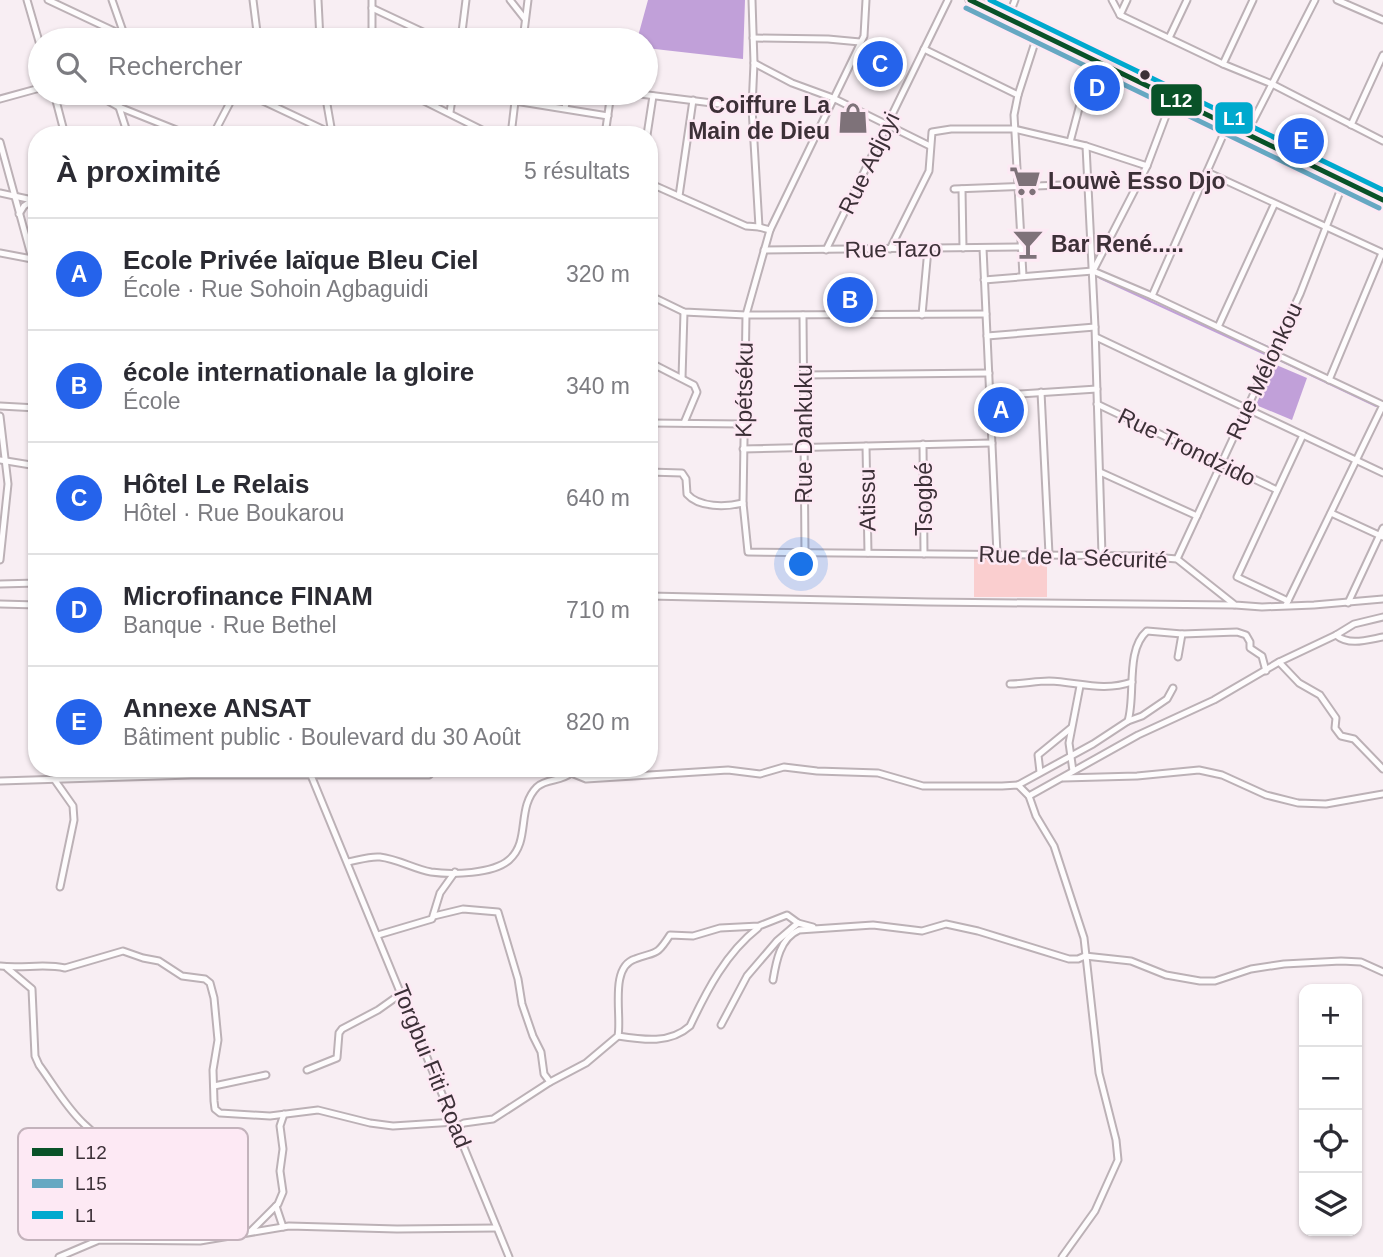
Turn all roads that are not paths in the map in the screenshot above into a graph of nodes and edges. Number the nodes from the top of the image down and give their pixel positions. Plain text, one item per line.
1 (27, 0) edge
2 (48, 0) edge
3 (112, 0) edge
4 (253, 0) edge
5 (318, 0) edge
6 (372, 0) edge
7 (466, 0) edge
8 (510, 0) edge
9 (528, 0) edge
10 (752, 0) edge
11 (866, 0) edge
12 (948, 0) edge
13 (970, 0) edge
14 (984, 0) edge
15 (1015, 0) edge
16 (1112, 0) edge
17 (1127, 0) edge
18 (1187, 0) edge
19 (1253, 0) edge
20 (1315, 0) edge
21 (1337, 0) edge
22 (1352, 3) edge
23 (372, 8) junction
24 (1120, 15) junction
25 (1008, 16) junction
26 (526, 19) junction
27 (1383, 20) edge
28 (35, 28) edge
29 (106, 28) edge
30 (122, 28) edge
31 (256, 28) edge
32 (319, 28) edge
33 (372, 28) edge
34 (414, 28) edge
35 (462, 28) edge
36 (525, 28) edge
37 (1038, 33) junction
38 (753, 38) junction
39 (1169, 38) junction
40 (860, 42) junction
41 (924, 49) junction
42 (1383, 55) edge
43 (1092, 59) junction
44 (754, 63) junction
45 (1223, 64) junction
46 (1272, 84) junction
47 (28, 91) edge
48 (1018, 95) junction
49 (658, 97) edge
50 (1173, 97) junction
51 (833, 98) junction
52 (0, 99) edge
53 (692, 100) junction
54 (57, 105) edge
55 (115, 105) edge
56 (228, 105) edge
57 (274, 105) edge
58 (327, 105) edge
59 (433, 105) edge
60 (451, 105) edge
61 (515, 105) edge
62 (540, 105) edge
63 (566, 105) edge
64 (609, 105) edge
65 (652, 105) edge
66 (119, 107) junction
67 (565, 108) junction
68 (752, 108) junction
69 (450, 113) junction
70 (608, 116) junction
71 (1228, 124) junction
72 (887, 125) junction
73 (1351, 125) junction
74 (63, 126) edge
75 (125, 126) edge
76 (166, 126) edge
77 (218, 126) edge
78 (317, 126) edge
79 (331, 126) edge
80 (470, 126) edge
81 (512, 126) edge
82 (606, 126) edge
83 (648, 126) edge
84 (1014, 129) junction
85 (1248, 130) junction
86 (1383, 141) edge
87 (0, 142) edge
88 (1070, 142) junction
89 (930, 146) junction
90 (1086, 146) junction
91 (1147, 166) junction
92 (1207, 172) junction
93 (1346, 178) junction
94 (1088, 184) junction
95 (658, 187) edge
96 (962, 188) junction
97 (1018, 188) junction
98 (954, 189) dead end
99 (0, 193) edge
100 (1383, 193) edge
101 (679, 196) junction
102 (14, 197) junction
103 (28, 200) edge
104 (1383, 200) edge
105 (28, 204) edge
106 (1274, 205) junction
107 (19, 214) junction
108 (759, 227) junction
109 (1326, 227) junction
110 (770, 230) junction
111 (28, 245) edge
112 (1021, 247) junction
113 (963, 248) junction
114 (983, 248) junction
115 (890, 249) junction
116 (928, 249) junction
117 (764, 250) junction
118 (826, 250) junction
119 (0, 253) edge
120 (1382, 253) edge
121 (28, 258) edge
122 (1093, 271) junction
123 (1023, 276) junction
124 (984, 280) junction
125 (1152, 296) junction
126 (658, 299) edge
127 (684, 312) junction
128 (986, 314) junction
129 (746, 315) junction
130 (803, 315) junction
131 (922, 315) junction
132 (1095, 327) junction
133 (1218, 327) junction
134 (987, 336) junction
135 (1096, 337) junction
136 (1273, 353) junction
137 (658, 366) edge
138 (989, 373) junction
139 (803, 375) junction
140 (682, 378) junction
141 (1329, 380) junction
142 (1097, 389) junction
143 (1041, 393) junction
144 (990, 396) junction
145 (1097, 404) junction
146 (1383, 405) edge
147 (0, 406) edge
148 (28, 408) edge
149 (1247, 408) junction
150 (0, 416) edge
151 (658, 423) edge
152 (684, 423) junction
153 (743, 424) junction
154 (1303, 435) junction
155 (992, 443) junction
156 (923, 444) junction
157 (866, 446) junction
158 (803, 447) junction
159 (743, 449) junction
160 (1356, 460) junction
161 (4, 461) edge
162 (1222, 463) junction
163 (28, 465) edge
164 (658, 472) edge
165 (1100, 472) junction
166 (1383, 473) edge
167 (1277, 490) junction
168 (743, 503) junction
169 (1331, 513) junction
170 (1197, 516) junction
171 (1383, 528) edge
172 (1381, 536) edge
173 (748, 552) joint
174 (805, 553) junction
175 (868, 553) junction
176 (924, 554) junction
177 (997, 554) junction
178 (1049, 554) junction
179 (1102, 555) junction
180 (1177, 559) junction
181 (0, 560) edge
182 (28, 583) edge
183 (0, 584) edge
184 (658, 596) edge
185 (1383, 598) edge
186 (1287, 603) junction
187 (1348, 603) junction
188 (0, 604) edge
189 (28, 605) edge
190 (1235, 605) junction
191 (1383, 617) edge
192 (1182, 634) junction
193 (1336, 635) junction
194 (1383, 637) edge
195 (1178, 657) dead end
196 (1279, 662) junction
197 (1266, 671) junction
198 (1132, 682) junction
199 (1010, 684) dead end
200 (1080, 686) junction
201 (1173, 688) dead end
202 (1128, 721) junction
203 (1071, 728) junction
204 (1070, 755) junction
205 (1383, 769) edge
206 (1073, 771) junction
207 (1040, 772) junction
208 (658, 774) edge
209 (93, 777) edge
210 (312, 777) edge
211 (566, 777) edge
212 (581, 777) edge
213 (618, 777) edge
214 (1060, 778) junction
215 (54, 779) junction
216 (0, 781) edge
217 (1018, 785) junction
218 (1383, 794) edge
219 (1029, 796) junction
220 (348, 862) junction
221 (455, 872) junction
222 (60, 887) dead end
223 (434, 916) junction
224 (798, 923) junction
225 (760, 926) junction
226 (816, 928) junction
227 (378, 935) junction
228 (1085, 956) junction
229 (2, 966) edge
230 (1383, 972) edge
231 (773, 980) dead end
232 (402, 993) junction
233 (720, 1025) dead end
234 (618, 1037) junction
235 (307, 1070) dead end
236 (266, 1075) dead end
237 (550, 1082) junction
238 (214, 1086) junction
239 (285, 1114) junction
240 (270, 1116) junction
241 (455, 1124) junction
242 (280, 1126) junction
243 (89, 1128) edge
244 (276, 1206) junction
245 (282, 1227) junction
246 (498, 1228) junction
247 (249, 1233) joint
248 (206, 1240) edge
249 (200, 1241) joint
250 (59, 1257) edge
251 (509, 1257) edge
252 (1062, 1257) edge

1 - 28 street
2 - 29 street
3 - 30 street
4 - 31 street
5 - 32 street
6 - 23 street
7 - 35 street
8 - 26 street
9 - 26 street
10 - 38 street
11 - 40 street, Kpétséku
12 - 41 street, Rue Adjoyi
13 - 25 highway
14 - 25 highway
15 - 25 street
16 - 24 street
17 - 24 street
18 - 39 street
19 - 45 street
20 - 46 street
21 - 22 street
22 - 27 street
23 - 33 street
23 - 34 street
24 - 39 street
25 - 37 highway
25 - 85 highway
26 - 36 street
37 - 43 highway
37 - 48 street
38 - 40 street
38 - 44 street
39 - 45 street
40 - 51 street, Kpétséku
41 - 48 street
41 - 72 street, Rue Adjoyi
42 - 73 street
43 - 50 highway
43 - 88 street
44 - 51 street
44 - 68 street
45 - 46 street
46 - 73 street
46 - 85 street
47 - 52 street
48 - 84 street
49 - 53 street
50 - 71 highway
50 - 91 street
51 - 72 street
51 - 110 street, Kpétséku
53 - 68 street
53 - 101 street
54 - 74 street
55 - 66 street
56 - 77 street
57 - 78 street
58 - 79 street
59 - 69 street
60 - 69 street
61 - 81 street
62 - 67 street
63 - 67 street
64 - 70 street
65 - 83 street
66 - 75 street
66 - 76 street
67 - 70 street
68 - 108 street
69 - 80 street
70 - 82 street
71 - 85 highway
71 - 92 street
72 - 89 street
72 - 118 street, Rue Adjoyi
73 - 86 street
84 - 88 street
84 - 89 street
84 - 97 street
85 - 93 highway
87 - 102 street
88 - 90 street
89 - 115 street
90 - 91 street
90 - 94 street
91 - 122 street
92 - 106 street
92 - 125 street
93 - 100 highway
93 - 104 highway
93 - 109 street, Rue Mélonkou
94 - 97 street
94 - 122 street
95 - 101 street
96 - 97 street
96 - 98 street
96 - 113 street
97 - 112 street
99 - 102 street
101 - 108 street
102 - 103 street
102 - 107 street
105 - 107 street
106 - 109 street
106 - 133 street
107 - 111 street
108 - 110 street
109 - 120 street
109 - 136 street, Rue Mélonkou
110 - 117 street, Kpétséku
112 - 114 street, Rue Tazo
112 - 123 street
113 - 114 street, Rue Tazo
113 - 116 street, Rue Tazo
114 - 124 street
115 - 116 street, Rue Tazo
115 - 118 street, Rue Tazo
116 - 131 street
117 - 118 street, Rue Tazo
117 - 129 street, Kpétséku
119 - 121 street
120 - 141 street
122 - 123 street
122 - 125 street
122 - 132 street
123 - 124 street
124 - 128 street
125 - 133 street
126 - 127 street
127 - 129 street
127 - 140 street
128 - 131 street
128 - 134 street
129 - 130 street
129 - 153 street, Kpétséku
130 - 131 street
130 - 139 street, Rue Dankuku
132 - 134 street
132 - 135 street
133 - 136 street
134 - 138 street
135 - 142 street
135 - 149 street
136 - 141 street
136 - 149 street, Rue Mélonkou
137 - 140 street
138 - 139 street
138 - 144 street
139 - 158 street, Rue Dankuku
140 - 152 street
141 - 146 street
142 - 143 street
142 - 145 street
143 - 144 street
143 - 178 street
144 - 155 street
145 - 162 street, Rue Trondzido
145 - 165 street
146 - 160 street
147 - 148 street
149 - 154 street
149 - 162 street, Rue Mélonkou
150 - 161 street
151 - 152 street
152 - 153 street
153 - 159 street, Kpétséku
154 - 160 street
154 - 167 street
155 - 156 street
155 - 177 street
156 - 157 street
156 - 176 street, Tsogbé
157 - 158 street
157 - 175 street, Atissu
158 - 159 street
158 - 174 street, Rue Dankuku
159 - 168 street, Kpétséku
160 - 166 street
160 - 169 street
161 - 163 street
161 - 181 street
162 - 167 street, Rue Trondzido
162 - 170 street, Rue Mélonkou
164 - 168 street
165 - 170 street
165 - 179 street
167 - 186 street
168 - 173 street, Kpétséku
169 - 172 street
169 - 186 street
170 - 180 street, Rue Mélonkou
171 - 172 street
172 - 187 street
173 - 174 street, Rue de la Sécurité
174 - 175 street, Rue de la Sécurité
175 - 176 street, Rue de la Sécurité
176 - 177 street, Rue de la Sécurité
177 - 178 street, Rue de la Sécurité
178 - 179 street, Rue de la Sécurité
179 - 180 street, Rue de la Sécurité
180 - 190 street, Rue de la Sécurité
182 - 183 street
184 - 190 street
185 - 187 street
186 - 187 street
186 - 190 street
188 - 189 street
191 - 193 street
192 - 195 street
192 - 197 street
192 - 198 street
193 - 194 street
193 - 196 street
196 - 197 street
196 - 205 street
197 - 206 street
198 - 200 street
198 - 202 street
199 - 200 street
200 - 203 street
201 - 202 street
202 - 204 street
203 - 204 street
203 - 207 street
204 - 206 street
204 - 207 street
206 - 214 street
207 - 217 street
208 - 217 street
209 - 215 street
210 - 220 street, Torgbui Fiti Road
211 - 221 street
212 - 213 street
214 - 218 street
214 - 219 street
215 - 216 street
215 - 222 street
217 - 219 street
219 - 228 street
220 - 221 street
220 - 227 street, Torgbui Fiti Road
221 - 223 street
223 - 227 street
223 - 237 street
224 - 225 street
224 - 226 street
224 - 233 street
225 - 234 street
225 - 234 street
226 - 228 street
226 - 231 street
227 - 232 street, Torgbui Fiti Road
228 - 230 street
228 - 252 street
229 - 238 street
229 - 243 street
232 - 235 street
232 - 241 street, Torgbui Fiti Road
234 - 237 street
236 - 238 street
237 - 241 street
238 - 240 street
239 - 240 street
239 - 241 street
239 - 242 street
240 - 242 street
241 - 246 street, Torgbui Fiti Road
242 - 244 street
244 - 245 street
244 - 247 street
245 - 246 street
245 - 247 street
246 - 251 street, Torgbui Fiti Road
248 - 249 street
249 - 250 street

